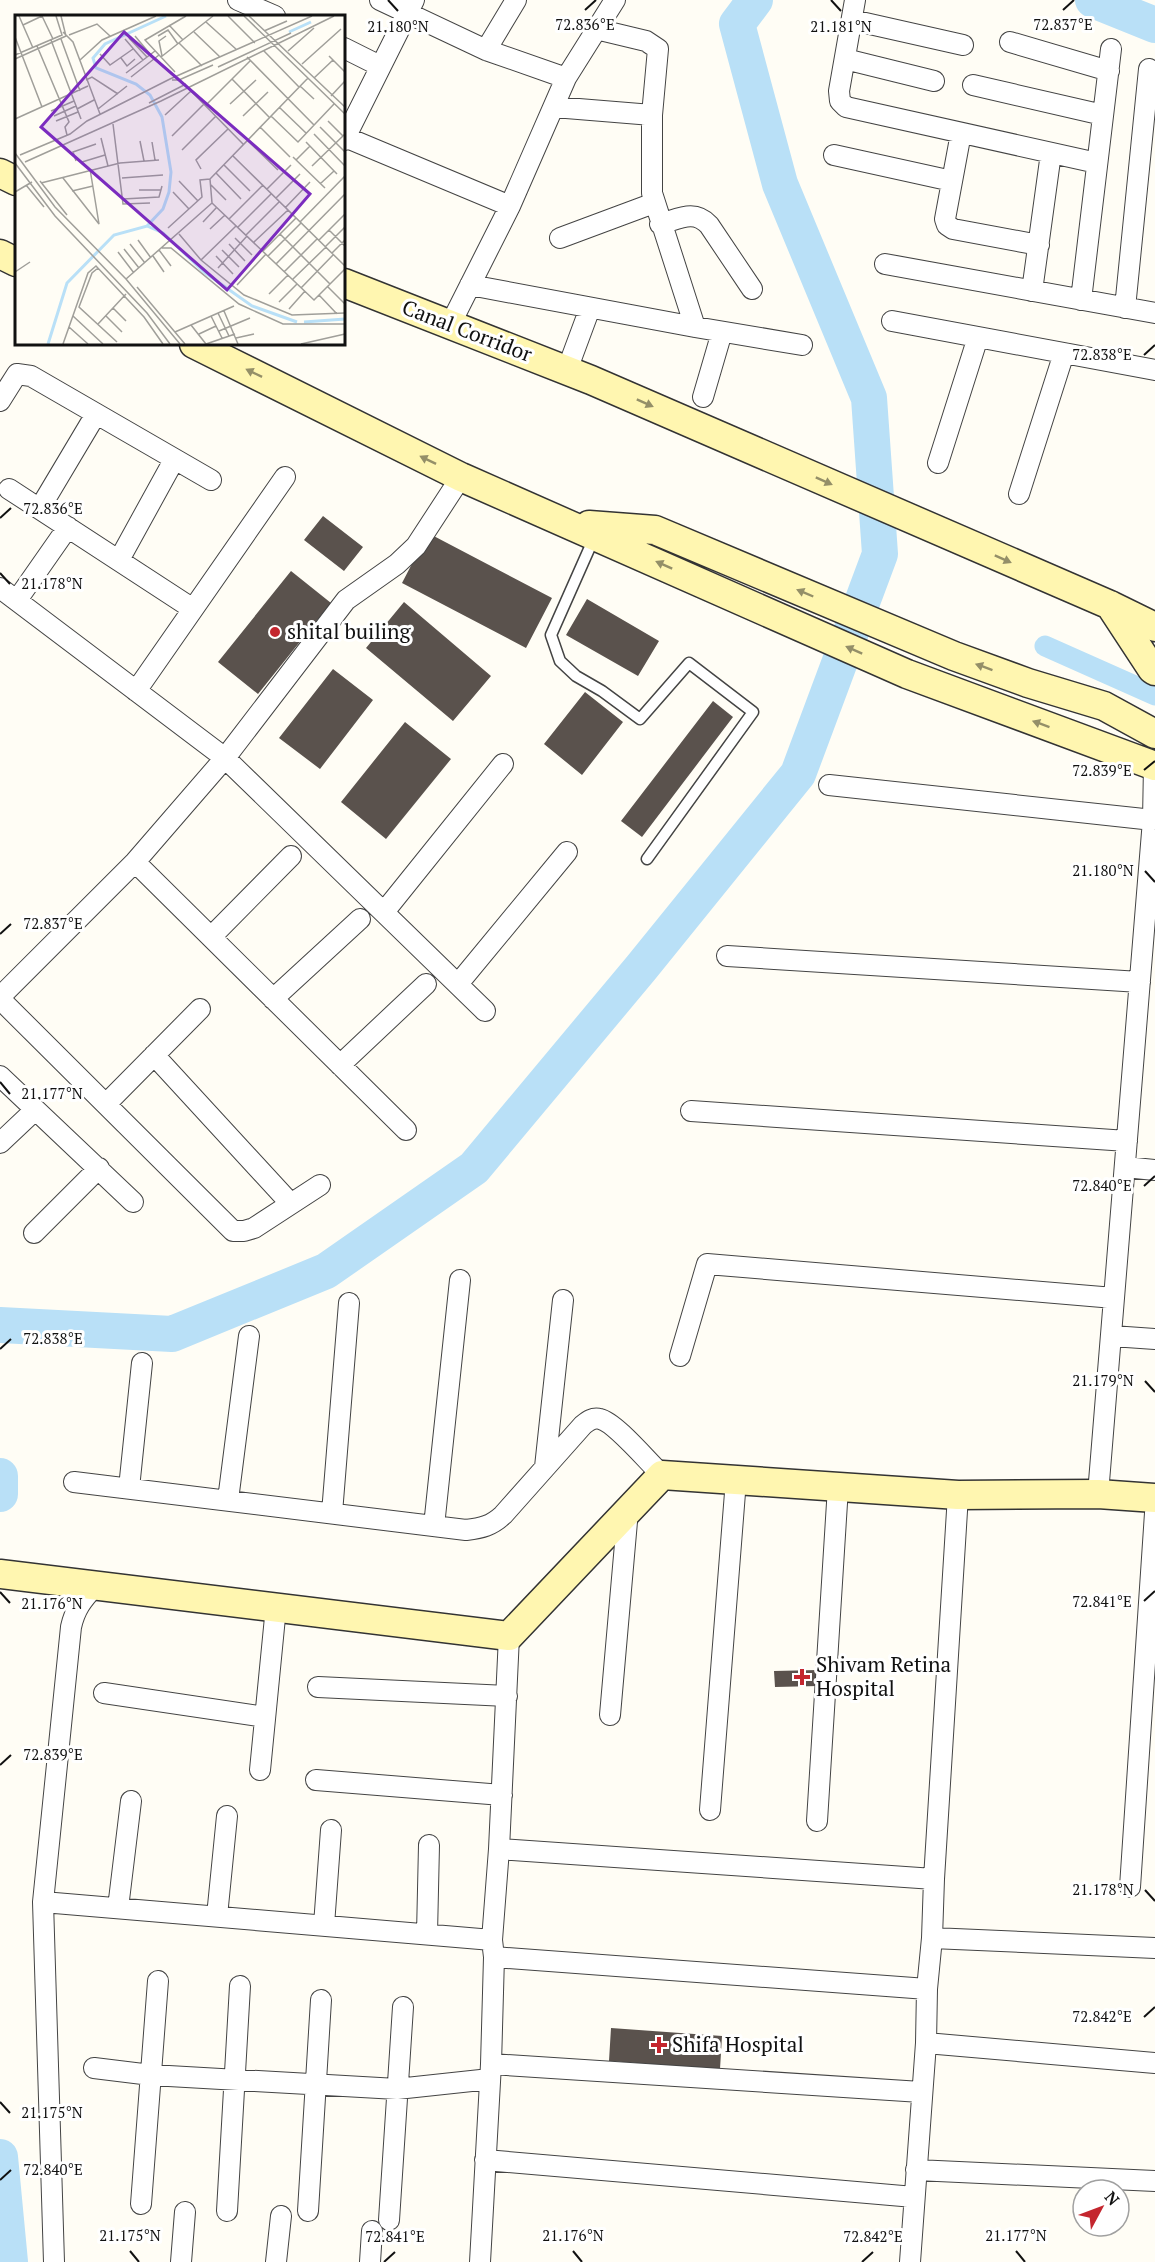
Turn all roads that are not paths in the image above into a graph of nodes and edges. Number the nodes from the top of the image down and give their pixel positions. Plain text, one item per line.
1 (238, 0) edge
2 (380, 0) edge
3 (516, 0) edge
4 (615, 0) edge
5 (855, 0) edge
6 (411, 6) edge
7 (275, 12) edge
8 (852, 20) junction
9 (596, 29) junction
10 (1010, 42) dead end
11 (963, 45) dead end
12 (345, 48) edge
13 (1111, 49) dead end
14 (486, 50) junction
15 (845, 59) junction
16 (380, 66) junction
17 (1149, 69) dead end
18 (1108, 70) junction
19 (566, 78) junction
20 (934, 81) dead end
21 (973, 85) dead end
22 (554, 107) junction
23 (350, 108) edge
24 (652, 115) junction
25 (1103, 115) junction
26 (345, 133) edge
27 (962, 133) junction
28 (345, 138) edge
29 (1051, 153) junction
30 (834, 155) dead end
31 (1097, 163) junction
32 (0, 173) edge
33 (15, 180) edge
34 (952, 181) junction
35 (654, 203) junction
36 (510, 206) junction
37 (660, 224) junction
38 (560, 238) dead end
39 (1038, 245) junction
40 (0, 254) edge
41 (15, 262) edge
42 (885, 264) dead end
43 (345, 283) edge
44 (470, 285) junction
45 (752, 289) dead end
46 (1032, 291) junction
47 (1081, 300) junction
48 (590, 308) junction
49 (1125, 308) junction
50 (1155, 313) edge
51 (892, 321) dead end
52 (450, 325) junction
53 (695, 327) junction
54 (722, 332) junction
55 (978, 338) junction
56 (196, 345) edge
57 (802, 345) dead end
58 (1064, 353) junction
59 (1155, 370) edge
60 (579, 375) junction
61 (703, 397) dead end
62 (0, 401) edge
63 (96, 414) junction
64 (174, 460) junction
65 (938, 463) dead end
66 (285, 477) dead end
67 (461, 477) junction
68 (211, 480) dead end
69 (9, 489) dead end
70 (1020, 494) dead end
71 (40, 508) junction
72 (570, 524) junction
73 (68, 527) junction
74 (596, 536) junction
75 (119, 560) junction
76 (5, 593) edge
77 (1110, 605) junction
78 (193, 609) junction
79 (1155, 627) edge
80 (1155, 671) edge
81 (136, 691) junction
82 (1104, 706) junction
83 (1155, 734) edge
84 (1076, 736) junction
85 (225, 758) junction
86 (503, 764) dead end
87 (1154, 766) edge
88 (829, 785) dead end
89 (1153, 830) edge
90 (567, 852) dead end
91 (291, 856) dead end
92 (647, 859) dead end
93 (135, 862) junction
94 (384, 912) junction
95 (360, 919) dead end
96 (211, 937) junction
97 (727, 956) dead end
98 (1140, 982) junction
99 (426, 984) dead end
100 (458, 984) junction
101 (0, 998) edge
102 (273, 999) junction
103 (1146, 1008) edge
104 (200, 1009) dead end
105 (486, 1011) dead end
106 (154, 1055) junction
107 (340, 1065) junction
108 (0, 1076) edge
109 (106, 1104) junction
110 (35, 1110) junction
111 (691, 1112) dead end
112 (406, 1130) dead end
113 (1127, 1140) junction
114 (0, 1143) edge
115 (1125, 1167) junction
116 (99, 1168) junction
117 (1155, 1170) edge
118 (320, 1185) dead end
119 (133, 1202) dead end
120 (291, 1204) junction
121 (34, 1233) dead end
122 (460, 1280) dead end
123 (1114, 1298) junction
124 (563, 1300) dead end
125 (349, 1303) dead end
126 (249, 1336) dead end
127 (1112, 1336) junction
128 (1155, 1339) edge
129 (680, 1356) dead end
130 (142, 1363) dead end
131 (545, 1467) junction
132 (662, 1475) junction
133 (736, 1480) junction
134 (74, 1482) dead end
135 (838, 1487) junction
136 (129, 1488) junction
137 (1098, 1494) junction
138 (958, 1495) junction
139 (1155, 1498) edge
140 (228, 1500) junction
141 (628, 1510) junction
142 (1155, 1513) edge
143 (332, 1514) junction
144 (434, 1526) junction
145 (0, 1574) edge
146 (86, 1585) junction
147 (276, 1607) junction
148 (509, 1636) junction
149 (318, 1687) dead end
150 (104, 1693) dead end
151 (507, 1696) junction
152 (610, 1715) dead end
153 (265, 1717) junction
154 (1148, 1731) edge
155 (260, 1770) dead end
156 (316, 1780) dead end
157 (502, 1796) junction
158 (131, 1801) dead end
159 (710, 1810) dead end
160 (227, 1816) dead end
161 (817, 1821) dead end
162 (332, 1830) dead end
163 (429, 1845) dead end
164 (499, 1849) junction
165 (934, 1879) junction
166 (1130, 1887) dead end
167 (43, 1902) junction
168 (118, 1908) junction
169 (217, 1916) junction
170 (324, 1925) junction
171 (427, 1934) junction
172 (932, 1938) junction
173 (493, 1948) junction
174 (1155, 1948) edge
175 (158, 1981) dead end
176 (240, 1986) dead end
177 (927, 1989) junction
178 (321, 2000) dead end
179 (403, 2007) dead end
180 (926, 2043) junction
181 (1155, 2062) edge
182 (94, 2068) dead end
183 (491, 2072) junction
184 (151, 2075) junction
185 (234, 2080) junction
186 (316, 2084) junction
187 (397, 2089) junction
188 (921, 2092) junction
189 (485, 2160) junction
190 (916, 2170) junction
191 (1155, 2181) edge
192 (914, 2197) junction
193 (141, 2204) dead end
194 (227, 2211) dead end
195 (308, 2211) dead end
196 (185, 2212) dead end
197 (280, 2216) dead end
198 (389, 2220) dead end
199 (372, 2231) dead end
200 (54, 2262) edge
201 (181, 2262) edge
202 (276, 2262) edge
203 (370, 2262) edge
204 (480, 2262) edge
205 (910, 2262) edge

1 - 7 street
2 - 6 street
3 - 14 street
4 - 9 street
5 - 8 street
6 - 14 street
6 - 16 street
8 - 11 street
8 - 15 street
9 - 19 street
9 - 24 street
10 - 18 street
12 - 16 street
13 - 18 street
14 - 19 street
15 - 20 street
15 - 27 street
16 - 23 street
17 - 49 street
18 - 25 street
19 - 22 street
21 - 25 street
22 - 24 street
22 - 36 street
23 - 26 street
24 - 35 street
25 - 31 street
27 - 29 street
27 - 34 street
28 - 36 street
29 - 31 street
29 - 39 street
30 - 34 street
31 - 47 street
32 - 33 main road
34 - 39 street
35 - 37 street
35 - 38 street
36 - 44 street
37 - 45 street
37 - 53 street
39 - 46 street
40 - 41 main road
42 - 46 street
43 - 52 main road, Canal Corridor
44 - 48 street
44 - 52 street
46 - 47 street
47 - 49 street
48 - 53 street
48 - 60 street
49 - 50 street
51 - 55 street
52 - 60 main road, Canal Corridor
53 - 54 street
54 - 57 street
54 - 61 street
55 - 58 street
55 - 65 street
67 -> 56 main road
58 - 59 street
58 - 70 street
60 -> 77 main road, Canal Corridor
62 - 63 street
63 - 64 street
63 - 71 street
64 - 68 street
64 - 75 street
66 - 78 street
67 - 72 main road
67 - 85 street
69 - 71 street
71 - 73 street
72 - 74 main road
82 -> 72 main road
73 - 75 street
73 - 76 street
84 -> 74 main road
74 - 92 lane
75 - 78 street
76 - 81 street
77 - 79 main road
77 - 80 main road
78 - 81 street
81 - 85 street
82 - 83 main road
82 - 84 main road
84 - 87 main road
85 - 93 street
85 - 94 street
86 - 94 street
87 - 89 street
88 - 89 street
89 - 98 street
90 - 100 street
91 - 96 street
93 - 96 street
93 - 101 street
94 - 100 street
95 - 102 street
96 - 102 street
97 - 98 street
98 - 103 street
99 - 107 street
100 - 105 street
101 - 109 street
102 - 107 street
103 - 113 street
104 - 106 street
106 - 109 street
106 - 120 street
107 - 112 street
108 - 110 street
109 - 120 street
110 - 114 street
110 - 116 street
111 - 113 street
113 - 115 street
115 - 117 street
115 - 123 street
116 - 119 street
116 - 121 street
118 - 120 street
122 - 144 street
123 - 127 street
123 - 129 street
124 - 131 street
125 - 143 street
126 - 140 street
127 - 128 street
127 - 137 street
130 - 136 street
131 - 132 street
131 - 144 street
132 - 133 main road
132 - 141 main road
133 - 135 main road
133 - 159 street
134 - 136 street
135 - 138 main road
135 - 161 street
136 - 140 street
137 - 138 main road
137 - 139 main road
138 - 165 street
140 - 143 street
141 - 148 main road
141 - 152 street
142 - 154 street
143 - 144 street
145 - 146 main road
146 - 147 main road
146 - 167 street
147 - 148 main road
147 - 153 street
148 - 151 street
149 - 151 street
150 - 153 street
151 - 157 street
153 - 155 street
154 - 166 street
156 - 157 street
157 - 164 street
158 - 168 street
160 - 169 street
162 - 170 street
163 - 171 street
164 - 165 street
164 - 173 street
165 - 172 street
167 - 168 street
167 - 200 street
168 - 169 street
169 - 170 street
170 - 171 street
171 - 173 street
172 - 174 street
172 - 177 street
173 - 177 street
173 - 183 street
175 - 184 street
176 - 185 street
177 - 180 street
178 - 186 street
179 - 187 street
180 - 181 street
180 - 188 street
182 - 184 street
183 - 187 street
183 - 188 street
183 - 189 street
184 - 185 street
184 - 193 street
185 - 186 street
185 - 194 street
186 - 187 street
186 - 195 street
187 - 198 street
188 - 190 street
189 - 192 street
189 - 204 street
190 - 191 street
190 - 192 street
192 - 205 street
196 - 201 street
197 - 202 street
199 - 203 street

